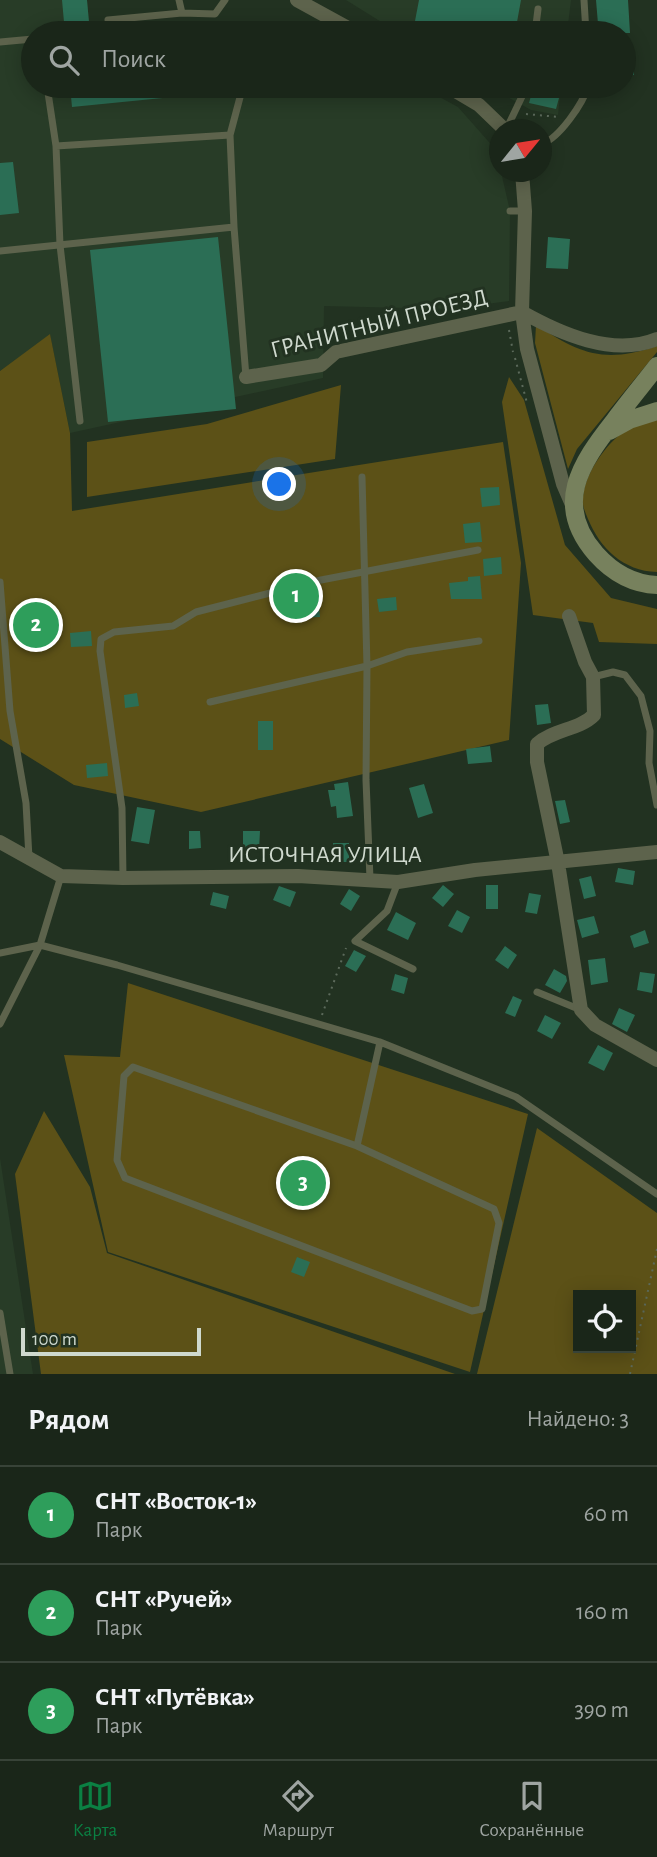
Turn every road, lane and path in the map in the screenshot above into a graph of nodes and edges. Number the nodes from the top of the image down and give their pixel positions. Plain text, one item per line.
1 (179, 0) edge
2 (225, 0) edge
3 (298, 0) edge
4 (584, 0) edge
5 (316, 4) edge
6 (538, 9) dead end
7 (182, 13) junction
8 (108, 20) dead end
9 (340, 21) edge
10 (536, 21) edge
11 (585, 21) edge
12 (21, 40) edge
13 (0, 42) edge
14 (49, 98) edge
15 (240, 98) edge
16 (467, 98) edge
17 (522, 98) edge
18 (581, 98) edge
19 (515, 113) junction
20 (569, 118) junction
21 (494, 119) edge
22 (511, 119) edge
23 (230, 135) junction
24 (552, 139) edge
25 (56, 146) junction
26 (521, 182) edge
27 (234, 227) junction
28 (60, 245) junction
29 (0, 251) edge
30 (522, 312) junction
31 (657, 339) edge
32 (657, 366) edge
33 (246, 377) joint
34 (657, 411) edge
35 (80, 421) dead end
36 (601, 438) junction
37 (362, 477) dead end
38 (573, 507) junction
39 (478, 550) dead end
40 (364, 573) junction
41 (0, 582) edge
42 (657, 585) edge
43 (569, 616) dead end
44 (478, 641) dead end
45 (367, 666) junction
46 (593, 677) junction
47 (210, 702) dead end
48 (657, 805) edge
49 (0, 842) edge
50 (657, 852) edge
51 (29, 859) junction
52 (558, 863) junction
53 (61, 876) junction
54 (123, 878) junction
55 (370, 879) junction
56 (398, 882) junction
57 (355, 941) junction
58 (40, 946) junction
59 (0, 953) edge
60 (413, 969) dead end
61 (537, 992) dead end
62 (582, 1010) junction
63 (0, 1024) edge
64 (319, 1024) junction
65 (380, 1042) junction
66 (657, 1060) edge
67 (357, 1146) junction
68 (657, 1194) edge
69 (657, 1249) edge
70 (0, 1313) edge
71 (10, 1374) edge
72 (630, 1374) edge

1 - 7 lane
2 - 7 lane
3 - 5 street
4 - 11 lane
5 - 9 street
6 - 10 lane
7 - 8 lane
12 - 13 lane
14 - 25 lane
15 - 23 lane
16 - 21 street
17 - 19 lane
18 - 20 lane
19 - 20 path
19 - 22 lane
20 - 24 lane
23 - 25 lane
23 - 27 lane
25 - 28 lane
26 - 30 street
27 - 28 lane
27 - 33 lane
28 - 29 lane
28 - 35 lane
30 - 31 street
30 - 33 street, ГРАНИТНЫЙ ПРОЕЗД
30 - 38 street
32 - 36 main road
34 - 36 main road
36 - 38 main road
37 - 40 lane
38 - 42 main road
39 - 40 lane
40 - 45 lane
40 - 54 lane
41 - 51 lane
43 - 46 street
44 - 45 lane
45 - 47 lane
45 - 55 lane
46 - 48 lane
46 - 52 street
49 - 51 street, ИСТОЧНАЯ УЛИЦА
50 - 52 street, ИСТОЧНАЯ УЛИЦА
51 - 53 street, ИСТОЧНАЯ УЛИЦА
52 - 56 street, ИСТОЧНАЯ УЛИЦА
52 - 62 street
53 - 54 street, ИСТОЧНАЯ УЛИЦА
53 - 58 lane
54 - 55 street, ИСТОЧНАЯ УЛИЦА
55 - 56 street, ИСТОЧНАЯ УЛИЦА
56 - 57 lane
57 - 60 lane
57 - 64 path
58 - 59 lane
58 - 63 lane
58 - 64 lane
61 - 62 lane
62 - 66 street
64 - 65 lane
65 - 67 lane
65 - 68 lane
67 - 67 lane
69 - 72 path
70 - 71 lane

